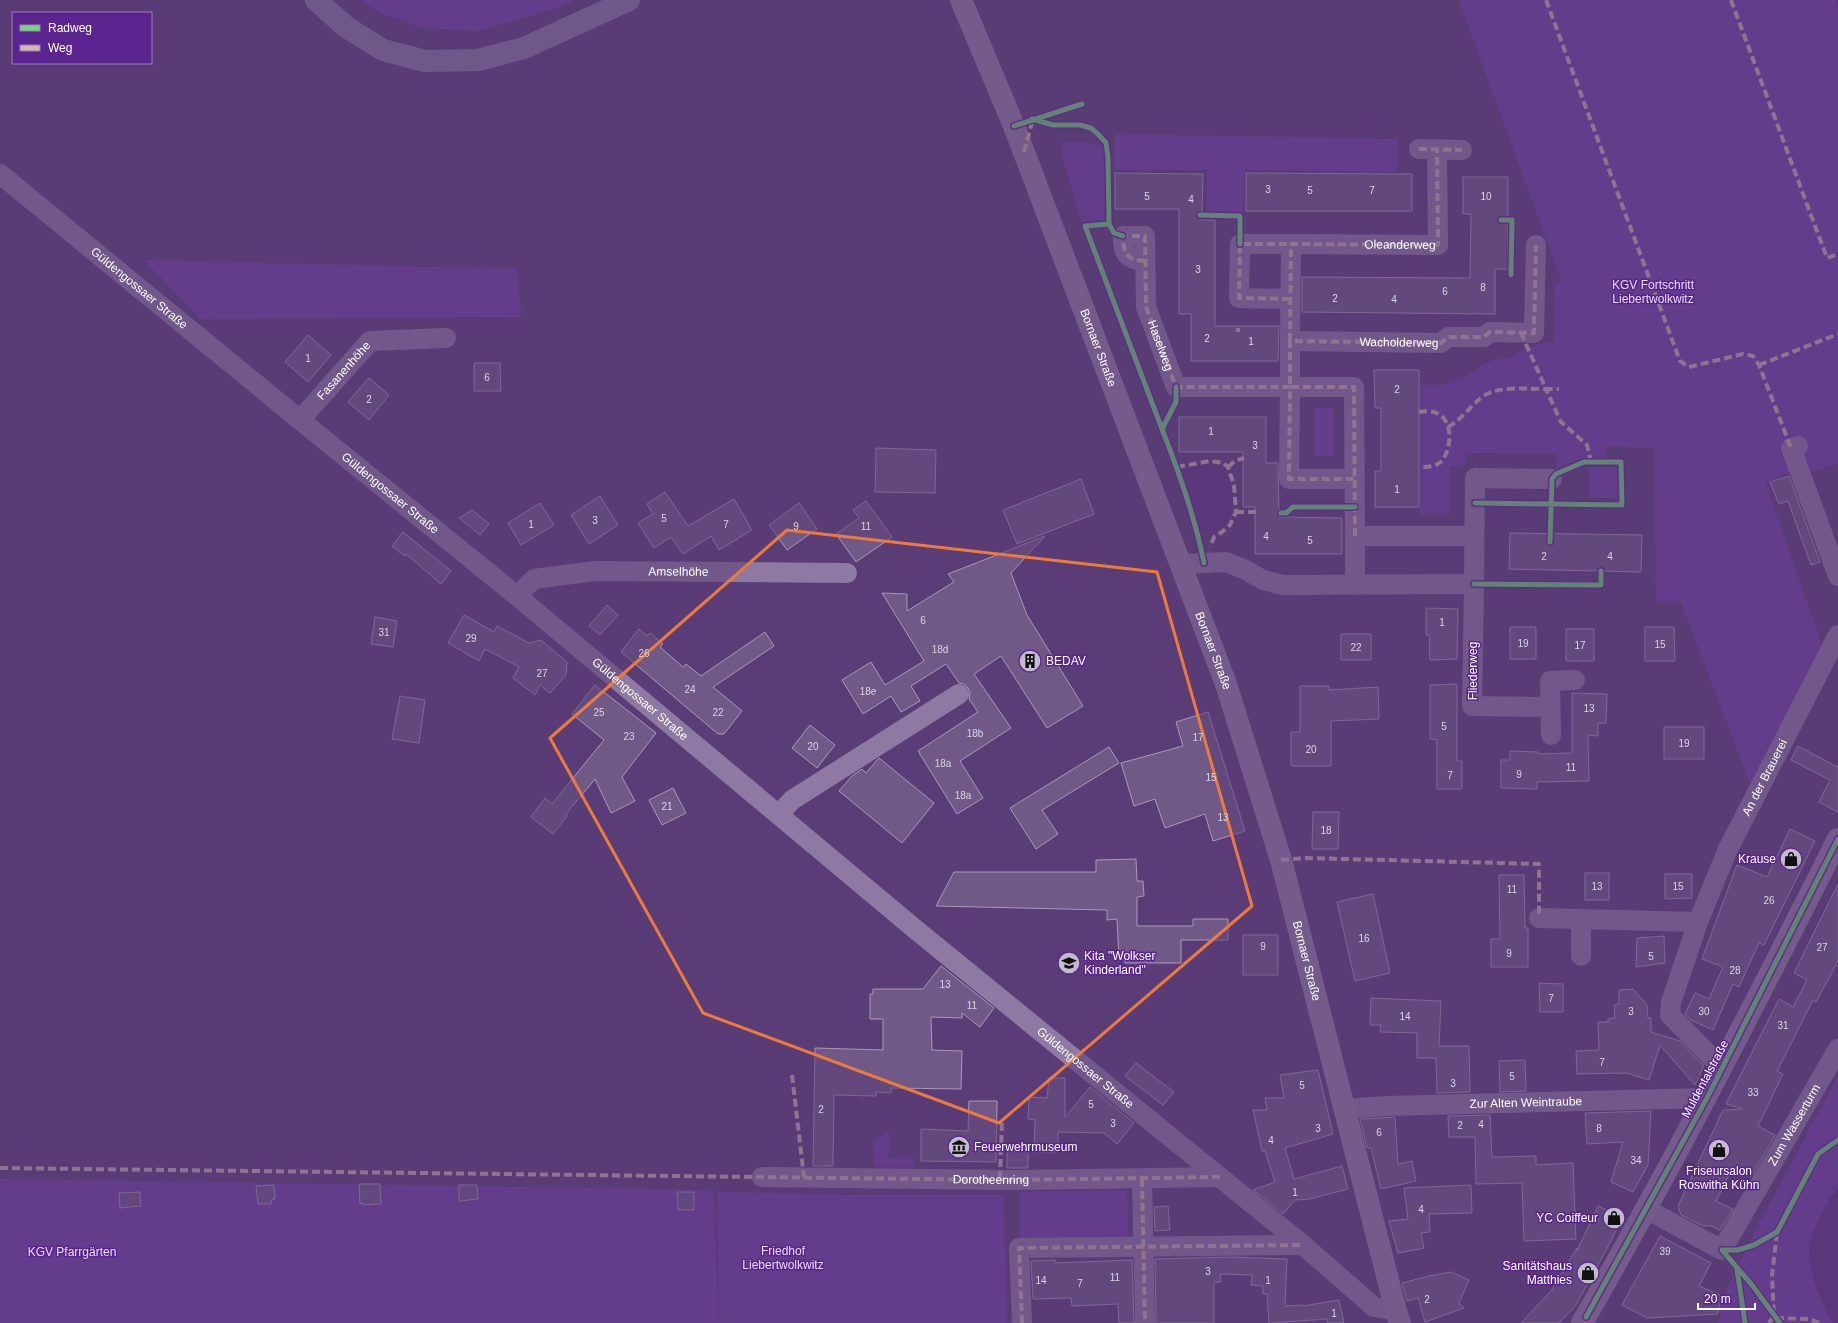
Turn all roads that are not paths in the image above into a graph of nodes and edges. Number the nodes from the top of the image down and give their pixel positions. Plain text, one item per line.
1 (316, 0) edge
2 (629, 0) edge
3 (961, 0) edge
4 (1462, 150) dead end
5 (0, 174) edge
6 (1291, 244) junction
7 (1536, 245) dead end
8 (1145, 261) dead end
9 (1290, 299) junction
10 (446, 338) dead end
11 (1290, 341) junction
12 (1290, 387) junction
13 (300, 420) junction
14 (1798, 446) dead end
15 (1354, 478) junction
16 (1552, 479) dead end
17 (1355, 536) junction
18 (1474, 536) junction
19 (1182, 564) junction
20 (847, 573) dead end
21 (1838, 576) edge
22 (1355, 584) junction
23 (1474, 584) junction
24 (517, 596) junction
25 (1838, 635) edge
26 (1575, 680) dead end
27 (959, 694) dead end
28 (1550, 707) junction
29 (1551, 735) dead end
30 (779, 814) junction
31 (1838, 839) edge
32 (1539, 918) dead end
33 (1581, 919) junction
34 (1698, 922) junction
35 (1581, 956) dead end
36 (1838, 1049) edge
37 (1722, 1068) junction
38 (1707, 1098) junction
39 (1345, 1109) junction
40 (762, 1177) dead end
41 (1220, 1177) junction
42 (1142, 1179) junction
43 (1646, 1209) junction
44 (1303, 1245) junction
45 (1143, 1246) junction
46 (1398, 1317) edge
47 (1022, 1323) edge
48 (1145, 1323) edge
49 (1582, 1323) edge

1 - 2 main road
3 - 19 main road, Bornaer Straße
4 - 6 street, Oleanderweg
5 - 13 street, Güldengossaer Straße
6 - 9 street
6 - 9 street, Oleanderweg
7 - 11 street, Wacholderweg
8 - 12 street, Haselweg
9 - 11 street
10 - 13 street, Fasanenhöhe
11 - 12 street
12 - 15 street
12 - 15 street
13 - 24 street, Güldengossaer Straße
14 - 21 street
15 - 17 street
16 - 18 street, Fliederweg
17 - 18 street
17 - 22 street
18 - 23 street, Fliederweg
19 - 22 street
19 - 39 main road, Bornaer Straße
20 - 24 street, Amselhöhe
22 - 23 street
23 - 28 street, Fliederweg
24 - 30 street, Güldengossaer Straße
25 - 34 street, An der Brauerei
26 - 28 street
27 - 30 street
28 - 29 street
30 - 41 street, Güldengossaer Straße
31 - 37 main road, Muldentalstraße
32 - 33 street
33 - 34 street
33 - 35 street
34 - 37 street, An der Brauerei
36 - 43 street, Zum Wasserturm
37 - 38 main road, Muldentalstraße
38 - 39 street, Zur Alten Weintraube
38 - 43 main road, Muldentalstraße
39 - 46 main road, Bornaer Straße
40 - 42 street, Dorotheenring
41 - 42 street, Dorotheenring
41 - 44 street, Güldengossaer Straße
42 - 45 street
43 - 49 main road, Muldentalstraße
44 - 45 street
44 - 46 street, Güldengossaer Straße
45 - 47 street
45 - 48 street

